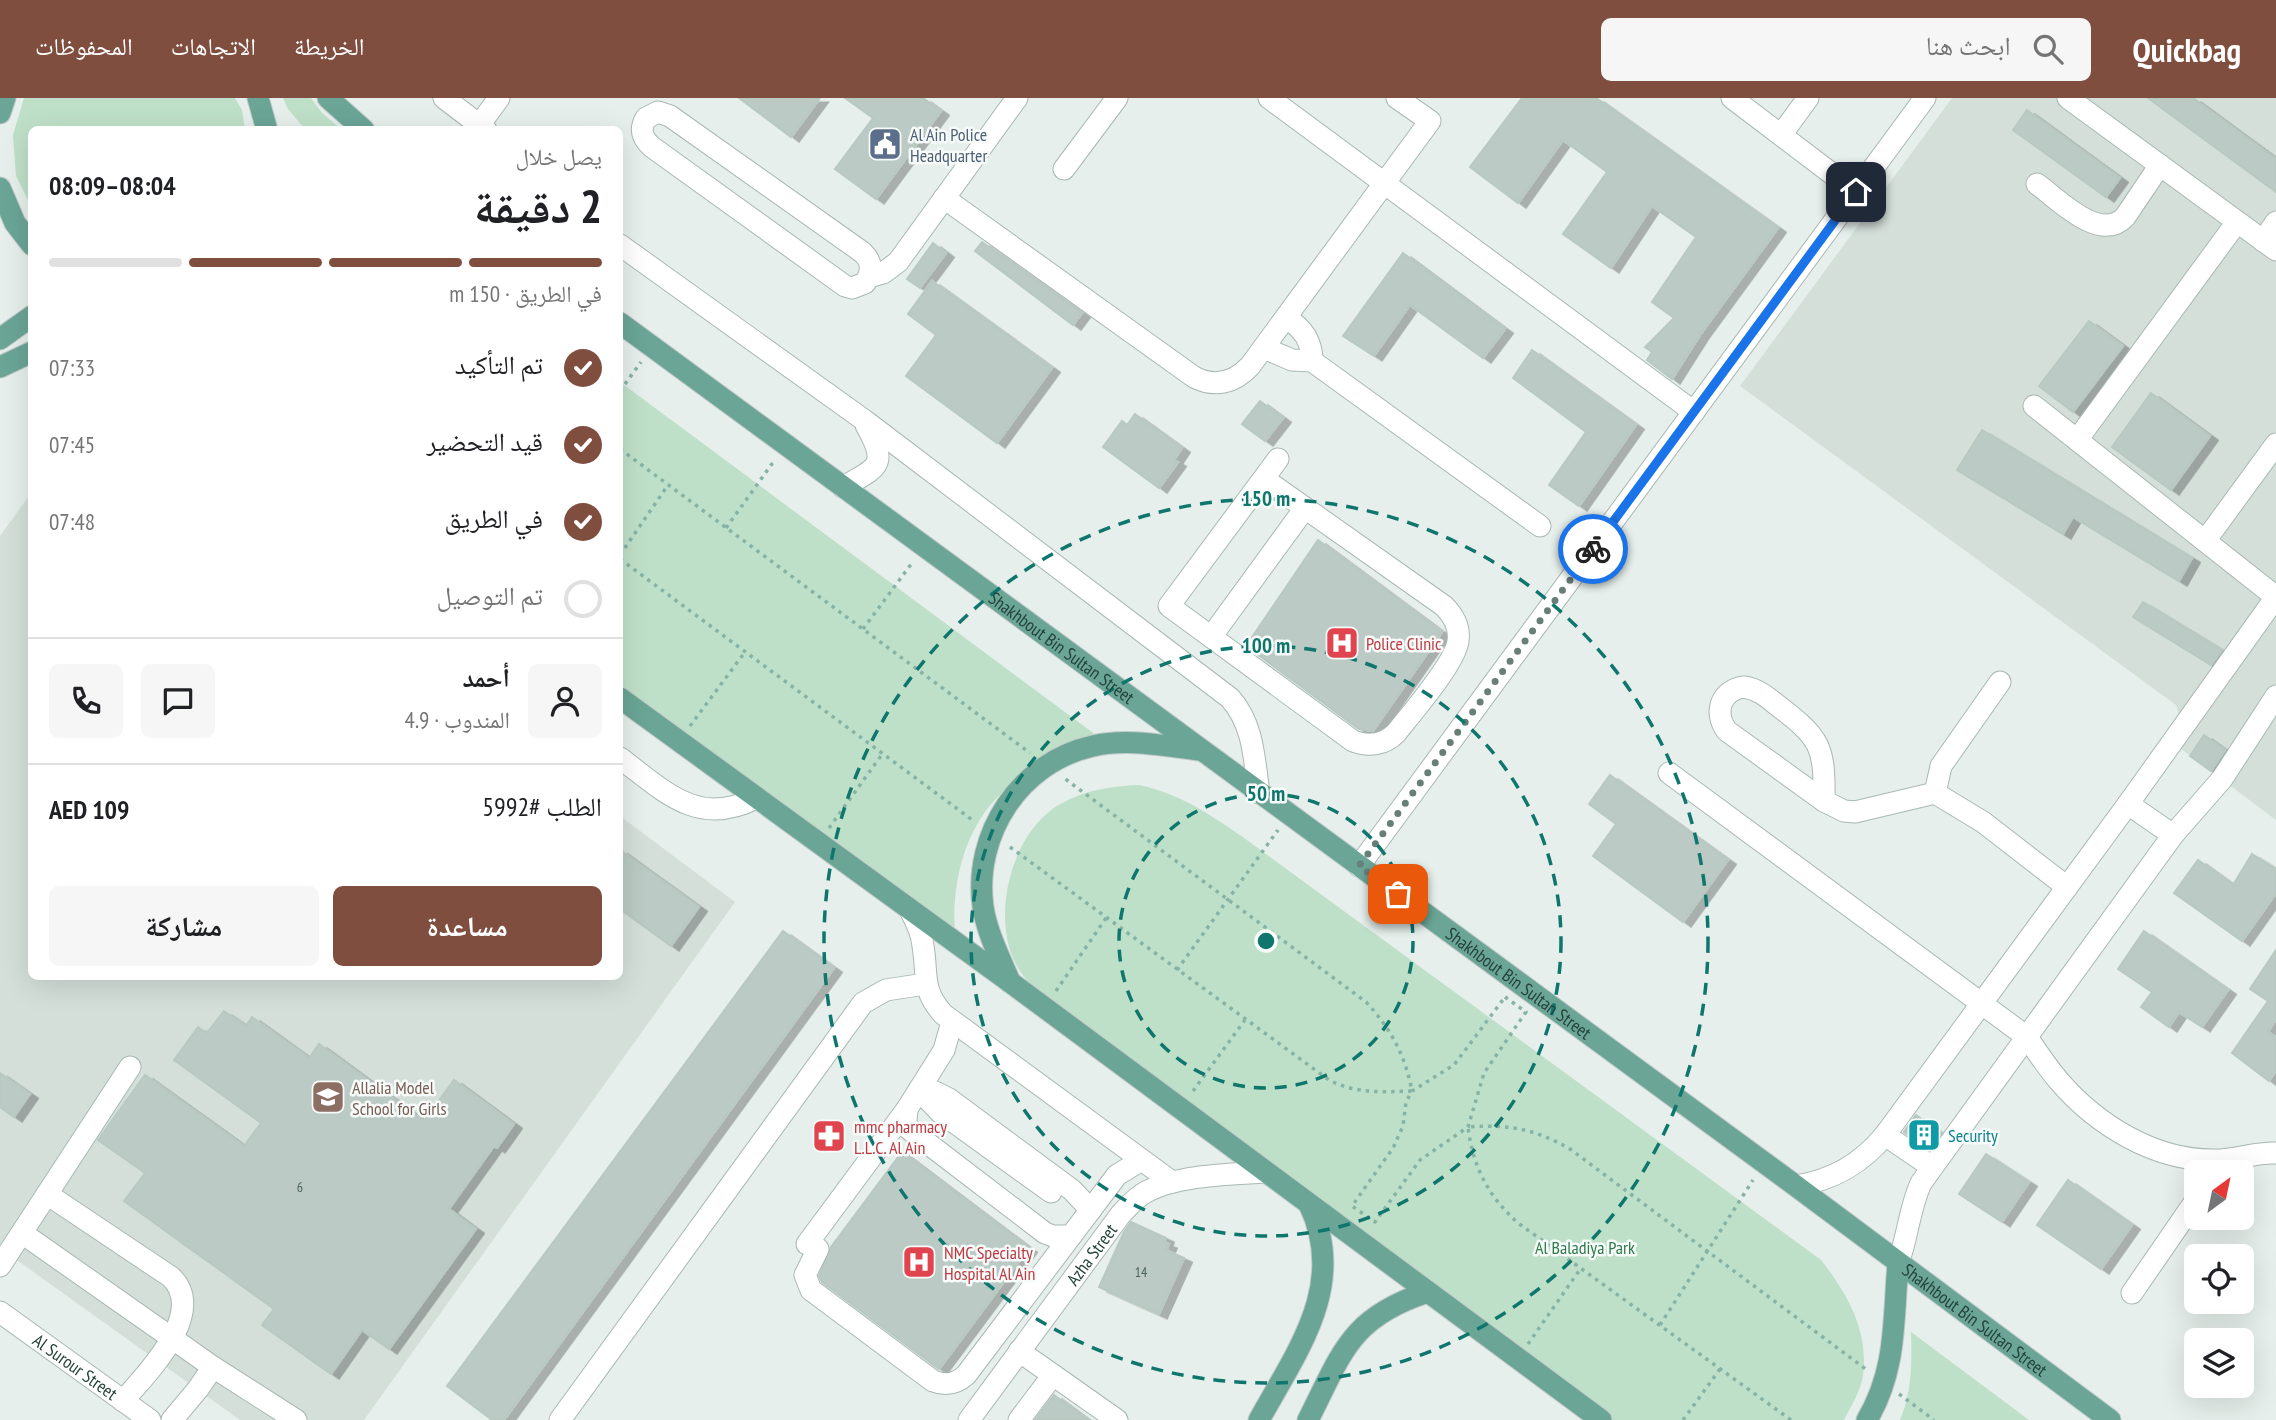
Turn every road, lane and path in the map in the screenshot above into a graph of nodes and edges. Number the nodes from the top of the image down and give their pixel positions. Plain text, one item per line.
1 (5, 98) edge
2 (258, 98) edge
3 (328, 98) edge
4 (444, 98) edge
5 (499, 98) edge
6 (1017, 98) edge
7 (1117, 98) edge
8 (1269, 98) edge
9 (1397, 98) edge
10 (1732, 98) edge
11 (1808, 98) edge
12 (1925, 98) edge
13 (2068, 98) edge
14 (645, 108) edge
15 (0, 113) edge
16 (267, 126) edge
17 (360, 126) edge
18 (482, 126) edge
19 (484, 126) edge
20 (1781, 135) junction
21 (2160, 166) junction
22 (1064, 169) dead end
23 (1384, 183) junction
24 (2037, 184) dead end
25 (0, 188) edge
26 (1856, 192) junction
27 (944, 198) junction
28 (2237, 222) junction
29 (2276, 222) edge
30 (839, 237) junction
31 (28, 239) edge
32 (2270, 245) edge
33 (623, 247) edge
34 (818, 267) junction
35 (869, 277) junction
36 (1286, 318) junction
37 (28, 319) edge
38 (623, 325) edge
39 (0, 339) edge
40 (652, 347) junction
41 (1264, 348) junction
42 (28, 354) edge
43 (1312, 361) junction
44 (0, 367) edge
45 (623, 387) edge
46 (2034, 406) dead end
47 (1694, 412) junction
48 (864, 420) junction
49 (2077, 440) junction
50 (2276, 444) edge
51 (785, 445) junction
52 (1278, 459) dead end
53 (926, 467) junction
54 (873, 470) junction
55 (1264, 479) junction
56 (668, 485) dead end
57 (843, 487) junction
58 (1305, 508) junction
59 (1541, 526) dead end
60 (726, 528) dead end
61 (2205, 541) junction
62 (924, 547) junction
63 (623, 551) edge
64 (2276, 597) edge
65 (1169, 606) junction
66 (863, 629) dead end
67 (1149, 635) junction
68 (1211, 637) junction
69 (745, 652) dead end
70 (2000, 682) dead end
71 (2276, 696) edge
72 (623, 700) edge
73 (679, 742) junction
74 (1201, 750) junction
75 (883, 753) dead end
76 (623, 760) edge
77 (1670, 773) dead end
78 (1259, 793) junction
79 (1936, 793) junction
80 (756, 798) junction
81 (1824, 801) junction
82 (2128, 804) junction
83 (1289, 816) junction
84 (2173, 835) junction
85 (818, 843) junction
86 (1359, 866) junction
87 (2067, 887) junction
88 (910, 910) junction
89 (1106, 918) dead end
90 (1177, 970) dead end
91 (1010, 982) junction
92 (925, 984) junction
93 (1982, 1003) junction
94 (1045, 1008) junction
95 (1245, 1020) dead end
96 (952, 1022) junction
97 (2027, 1037) junction
98 (130, 1067) dead end
99 (919, 1090) junction
100 (1180, 1108) junction
101 (907, 1109) junction
102 (1468, 1127) junction
103 (1885, 1135) junction
104 (2276, 1153) edge
105 (2192, 1160) edge
106 (2246, 1160) edge
107 (1140, 1161) junction
108 (1764, 1163) junction
109 (1931, 1167) junction
110 (1266, 1172) junction
111 (1172, 1182) junction
112 (1796, 1186) junction
113 (47, 1194) junction
114 (1309, 1204) junction
115 (1091, 1210) junction
116 (2184, 1217) edge
117 (22, 1233) junction
118 (1071, 1236) junction
119 (1707, 1251) junction
120 (1898, 1264) junction
121 (0, 1266) edge
122 (1581, 1268) junction
123 (1428, 1292) junction
124 (2132, 1293) dead end
125 (0, 1312) edge
126 (1660, 1325) junction
127 (173, 1338) junction
128 (1019, 1352) junction
129 (1518, 1358) junction
130 (213, 1367) junction
131 (1720, 1369) junction
132 (1053, 1375) junction
133 (1885, 1384) junction
134 (123, 1401) junction
135 (150, 1420) edge
136 (172, 1420) edge
137 (296, 1420) edge
138 (560, 1420) edge
139 (968, 1420) edge
140 (1019, 1420) edge
141 (1117, 1420) edge
142 (1259, 1420) edge
143 (1308, 1420) edge
144 (1601, 1420) edge
145 (1683, 1420) edge
146 (1791, 1420) edge
147 (1867, 1420) edge
148 (1934, 1420) edge
149 (2110, 1420) edge

1 - 15 main road
2 - 16 main road
3 - 17 main road
4 - 18 street
5 - 19 street
6 - 27 street
7 - 22 street
8 - 23 street
9 - 23 street
10 - 20 street
11 - 20 street
12 - 26 street
13 - 21 street
14 - 30 street
14 - 34 street
20 - 26 street
21 - 24 street
21 - 28 street
23 - 36 street
23 - 47 street
25 - 31 main road
26 - 47 street
27 - 35 street
27 - 41 street
28 - 32 street
28 - 49 street
29 - 32 street
30 - 34 street
30 - 35 street
33 - 48 street
34 - 35 street
36 - 41 street
36 - 43 street
37 - 39 main road
38 - 40 main road, Shakhbout Bin Sultan Street
40 - 45 path
40 - 51 main road, Shakhbout Bin Sultan Street
41 - 43 street
42 - 44 main road
43 - 59 street
46 - 49 street
47 - 86 street
48 - 53 street
48 - 54 street
49 - 61 street
50 - 61 street
51 - 57 main road, Shakhbout Bin Sultan Street
51 - 60 path
52 - 55 street
53 - 54 street
53 - 67 street
54 - 57 street
55 - 58 street
55 - 65 street
56 - 63 path
57 - 62 main road, Shakhbout Bin Sultan Street
58 - 68 street
58 - 68 street
61 - 64 street
62 - 66 path
62 - 74 main road, Shakhbout Bin Sultan Street
64 - 82 street
65 - 67 street
65 - 68 street
67 - 78 street
69 - 73 path
70 - 79 street
71 - 84 street
72 - 73 main road
73 - 80 main road
74 - 78 main road, Shakhbout Bin Sultan Street
74 - 91 main road
75 - 85 path
76 - 80 street
77 - 93 street
78 - 83 main road, Shakhbout Bin Sultan Street
79 - 81 street
79 - 87 street
80 - 85 main road
81 - 81 street
82 - 84 street
82 - 87 street
83 - 86 main road, Shakhbout Bin Sultan Street
83 - 90 path
84 - 97 street
85 - 88 main road
86 - 108 main road, Shakhbout Bin Sultan Street
87 - 93 street
88 - 91 main road
88 - 92 street
89 - 94 path
91 - 94 main road
92 - 96 street
92 - 138 street
93 - 97 street
93 - 103 street
94 - 100 main road
95 - 100 path
96 - 99 street
96 - 107 street
97 - 105 street
97 - 109 street
98 - 113 street
99 - 101 street
99 - 115 street
100 - 110 main road
101 - 118 street
101 - 118 street
102 - 102 path
102 - 119 path
102 - 122 path
103 - 109 street
103 - 112 street
104 - 106 street
107 - 111 street
107 - 115 street
108 - 112 main road, Shakhbout Bin Sultan Street
108 - 119 path
109 - 120 street
110 - 111 street, Azha Street
110 - 114 main road
111 - 128 street, Azha Street
112 - 120 main road, Shakhbout Bin Sultan Street
113 - 117 street
113 - 127 street
114 - 123 main road
114 - 142 main road
115 - 118 street
116 - 124 street
117 - 121 street
117 - 127 street
119 - 126 path
119 - 133 path
120 - 133 main road
120 - 149 main road, Shakhbout Bin Sultan Street
122 - 126 path
122 - 129 path
123 - 129 main road
123 - 143 main road
125 - 134 street, Al Surour Street
126 - 131 path
127 - 130 street
127 - 134 street
128 - 132 street
128 - 139 street, Azha Street
129 - 144 main road
130 - 136 street
130 - 137 street
131 - 145 path
131 - 146 path
132 - 140 street
132 - 141 street
133 - 147 main road
133 - 148 path
134 - 135 street, Al Surour Street

